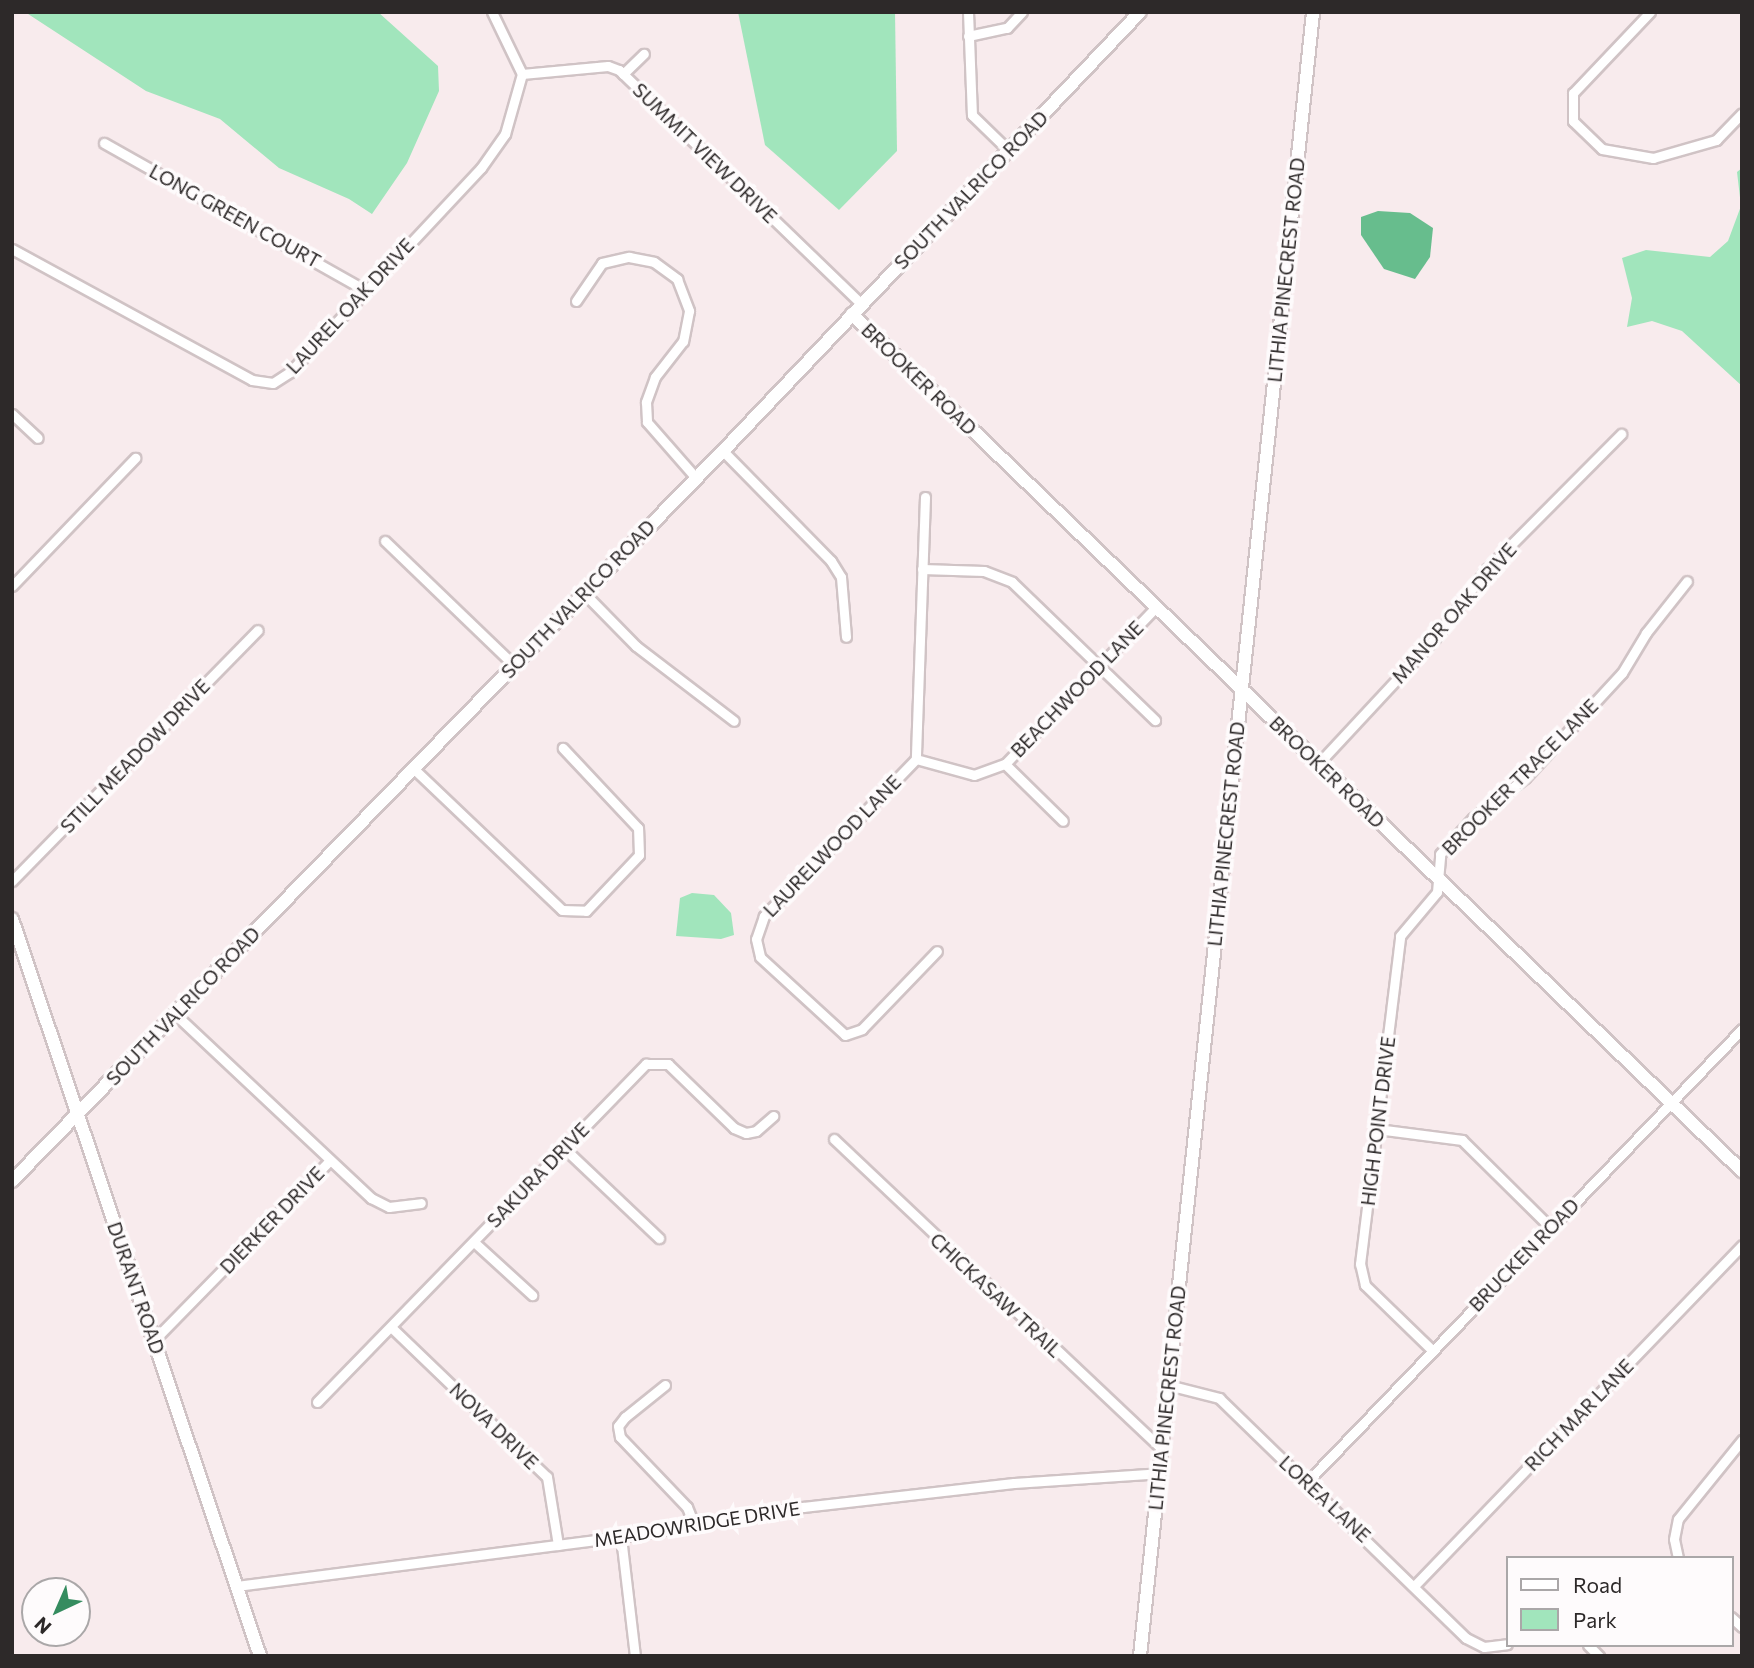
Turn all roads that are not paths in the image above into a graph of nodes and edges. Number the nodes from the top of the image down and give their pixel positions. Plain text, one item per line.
1 (492, 12) edge
2 (968, 12) edge
3 (1022, 12) edge
4 (1140, 12) edge
5 (1313, 12) edge
6 (1650, 12) edge
7 (968, 36) junction
8 (644, 54) dead end
9 (522, 74) junction
10 (624, 74) junction
11 (1742, 113) edge
12 (104, 143) dead end
13 (1009, 151) junction
14 (12, 248) edge
15 (365, 290) junction
16 (576, 301) dead end
17 (857, 309) junction
18 (12, 414) edge
19 (1621, 434) dead end
20 (38, 438) dead end
21 (723, 451) junction
22 (135, 458) dead end
23 (696, 478) junction
24 (925, 497) dead end
25 (385, 541) dead end
26 (922, 569) junction
27 (1687, 581) dead end
28 (12, 586) edge
29 (584, 593) junction
30 (1156, 607) junction
31 (258, 630) dead end
32 (846, 637) dead end
33 (514, 665) junction
34 (1100, 666) junction
35 (1241, 689) junction
36 (1155, 720) dead end
37 (734, 721) dead end
38 (563, 748) dead end
39 (916, 759) junction
40 (1005, 764) junction
41 (1318, 764) junction
42 (414, 769) junction
43 (1063, 821) dead end
44 (1436, 876) junction
45 (12, 881) edge
46 (12, 919) edge
47 (937, 951) dead end
48 (175, 1014) junction
49 (1742, 1029) edge
50 (1670, 1102) junction
51 (78, 1114) junction
52 (773, 1116) dead end
53 (1377, 1129) junction
54 (834, 1139) dead end
55 (565, 1148) junction
56 (329, 1161) junction
57 (1742, 1171) edge
58 (12, 1181) edge
59 (421, 1203) dead end
60 (1551, 1228) junction
61 (659, 1238) dead end
62 (474, 1242) junction
63 (1742, 1245) edge
64 (532, 1295) dead end
65 (392, 1328) junction
66 (153, 1340) junction
67 (1433, 1351) junction
68 (665, 1385) dead end
69 (1168, 1385) junction
70 (317, 1402) dead end
71 (1742, 1440) edge
72 (1161, 1448) junction
73 (1734, 1448) junction
74 (1742, 1455) edge
75 (1159, 1473) junction
76 (1307, 1482) junction
77 (693, 1522) junction
78 (621, 1537) junction
79 (558, 1545) junction
80 (1678, 1556) edge
81 (1416, 1584) junction
82 (237, 1587) junction
83 (1506, 1644) edge
84 (260, 1656) edge
85 (635, 1656) edge
86 (1140, 1656) edge

1 - 9 street
2 - 7 street
3 - 7 street
4 - 13 street, SOUTH VALRICO ROAD
5 - 35 street, LITHIA PINECREST ROAD
6 - 11 street
7 - 13 street
8 - 10 street
9 - 10 street, SUMMIT VIEW DRIVE
9 - 15 street, LAUREL OAK DRIVE
10 - 17 street, SUMMIT VIEW DRIVE
12 - 15 street, LONG GREEN COURT
13 - 17 street, SOUTH VALRICO ROAD
14 - 15 street, LAUREL OAK DRIVE
16 - 23 street
17 - 21 street, SOUTH VALRICO ROAD
17 - 30 street, BROOKER ROAD
18 - 20 street
19 - 41 street, MANOR OAK DRIVE
21 - 23 street, SOUTH VALRICO ROAD
21 - 32 street
22 - 28 street
23 - 29 street, SOUTH VALRICO ROAD
24 - 26 street, LAURELWOOD LANE
25 - 33 street
26 - 34 street
26 - 39 street, LAURELWOOD LANE
27 - 44 street, BROOKER TRACE LANE
29 - 33 street, SOUTH VALRICO ROAD
29 - 37 street
30 - 34 street, BEACHWOOD LANE
30 - 35 street, BROOKER ROAD
31 - 45 street, STILL MEADOW DRIVE
33 - 42 street, SOUTH VALRICO ROAD
34 - 36 street
34 - 40 street, BEACHWOOD LANE
35 - 41 street, BROOKER ROAD
35 - 69 street, LITHIA PINECREST ROAD
38 - 42 street
39 - 40 street, BEACHWOOD LANE
39 - 47 street, LAURELWOOD LANE
40 - 43 street
41 - 44 street, BROOKER ROAD
42 - 48 street, SOUTH VALRICO ROAD
44 - 50 street, BROOKER ROAD
44 - 53 street, HIGH POINT DRIVE
46 - 51 street, DURANT ROAD
48 - 51 street, SOUTH VALRICO ROAD
48 - 56 street, DIERKER DRIVE
49 - 50 street, BRUCKEN ROAD
50 - 57 street, BROOKER ROAD
50 - 60 street, BRUCKEN ROAD
51 - 58 street, SOUTH VALRICO ROAD
51 - 66 street, DURANT ROAD
52 - 55 street, SAKURA DRIVE
53 - 60 street
53 - 67 street, HIGH POINT DRIVE
54 - 72 street, CHICKASAW TRAIL
55 - 61 street
55 - 62 street, SAKURA DRIVE
56 - 59 street
56 - 66 street, DIERKER DRIVE
60 - 67 street, BRUCKEN ROAD
62 - 64 street
62 - 65 street, SAKURA DRIVE
63 - 81 street, RICH MAR LANE
65 - 70 street, SAKURA DRIVE
65 - 79 street, NOVA DRIVE
66 - 82 street, DURANT ROAD
67 - 76 street, BRUCKEN ROAD
68 - 77 street
69 - 72 street, LITHIA PINECREST ROAD
69 - 76 street, LOREA LANE
71 - 73 street
72 - 75 street, LITHIA PINECREST ROAD
73 - 74 street
73 - 80 street
75 - 77 street, MEADOWRIDGE DRIVE
75 - 86 street, LITHIA PINECREST ROAD
76 - 81 street, LOREA LANE
77 - 78 street, MEADOWRIDGE DRIVE
78 - 79 street, MEADOWRIDGE DRIVE
78 - 85 street
79 - 82 street, MEADOWRIDGE DRIVE
81 - 83 street, LOREA LANE
82 - 84 street, DURANT ROAD

